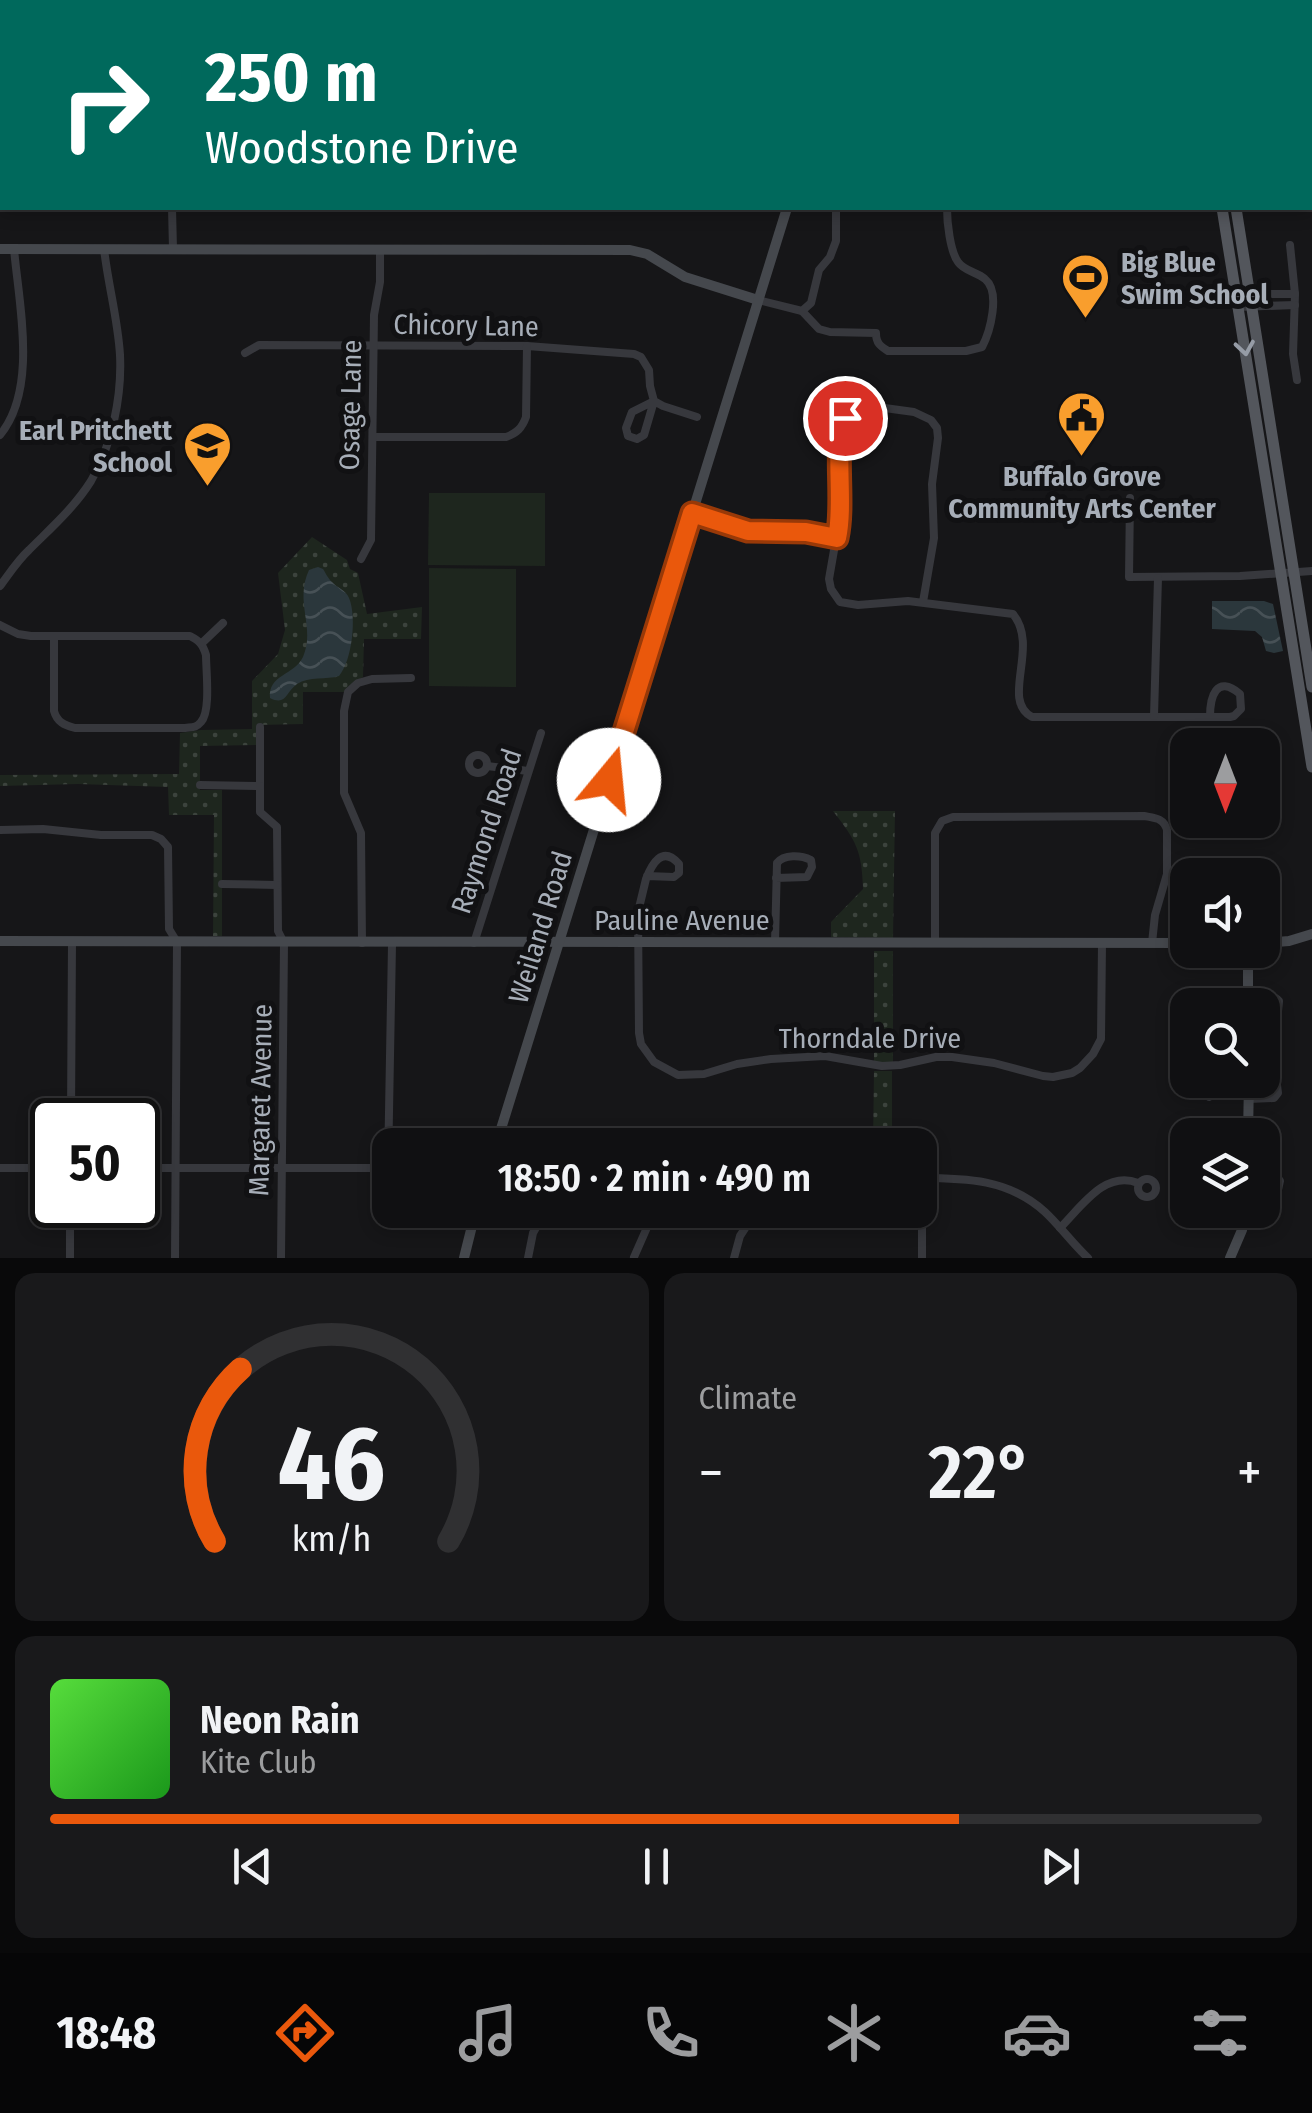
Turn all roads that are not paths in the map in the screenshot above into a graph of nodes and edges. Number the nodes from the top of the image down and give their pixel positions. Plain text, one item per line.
1 (172, 210) edge
2 (785, 210) edge
3 (836, 210) edge
4 (947, 210) edge
5 (1222, 210) edge
6 (1236, 210) edge
7 (1290, 245) dead end
8 (0, 249) edge
9 (14, 249) junction
10 (104, 249) junction
11 (173, 249) junction
12 (380, 249) junction
13 (1295, 294) junction
14 (758, 300) junction
15 (1244, 301) junction
16 (1295, 305) junction
17 (802, 311) junction
18 (374, 345) junction
19 (526, 346) junction
20 (245, 353) dead end
21 (1297, 380) dead end
22 (654, 401) junction
23 (697, 416) dead end
24 (0, 435) edge
25 (374, 437) junction
26 (1130, 498) dead end
27 (692, 513) junction
28 (837, 538) junction
29 (360, 559) dead end
30 (1312, 570) edge
31 (1287, 572) junction
32 (1158, 578) junction
33 (0, 586) edge
34 (923, 602) junction
35 (223, 622) dead end
36 (0, 626) edge
37 (54, 636) junction
38 (202, 643) junction
39 (411, 678) dead end
40 (1312, 687) edge
41 (1154, 716) junction
42 (1210, 717) junction
43 (260, 727) dead end
44 (540, 733) dead end
45 (487, 766) dead end
46 (1312, 767) edge
47 (528, 772) junction
48 (200, 785) dead end
49 (260, 786) junction
50 (0, 830) edge
51 (647, 876) dead end
52 (776, 878) junction
53 (222, 884) dead end
54 (278, 885) junction
55 (1312, 934) edge
56 (0, 941) edge
57 (72, 942) junction
58 (178, 942) junction
59 (638, 942) junction
60 (775, 942) junction
61 (1280, 942) edge
62 (284, 943) junction
63 (474, 943) junction
64 (935, 943) junction
65 (1102, 943) junction
66 (1152, 943) junction
67 (1170, 943) edge
68 (362, 944) junction
69 (392, 944) junction
70 (559, 944) junction
71 (71, 1098) edge
72 (390, 1128) edge
73 (501, 1128) edge
74 (0, 1168) edge
75 (30, 1168) edge
76 (372, 1168) edge
77 (160, 1169) edge
78 (176, 1169) junction
79 (281, 1169) junction
80 (937, 1178) edge
81 (1138, 1183) dead end
82 (70, 1228) edge
83 (472, 1228) edge
84 (536, 1228) edge
85 (647, 1228) edge
86 (744, 1228) edge
87 (922, 1228) edge
88 (1060, 1228) junction
89 (1242, 1228) edge
90 (70, 1258) edge
91 (175, 1258) edge
92 (282, 1258) edge
93 (464, 1258) edge
94 (528, 1258) edge
95 (624, 1258) edge
96 (634, 1258) edge
97 (734, 1258) edge
98 (922, 1258) edge
99 (1088, 1258) edge
100 (1230, 1258) edge

1 - 11 street
2 - 14 street, Weiland Road
3 - 17 street
4 - 17 street
5 - 15 main road
6 - 15 main road
7 - 13 street
8 - 9 street
9 - 10 street
9 - 24 street
10 - 11 street
10 - 33 street
11 - 12 street
12 - 14 street
12 - 18 street, Osage Lane
13 - 15 street
13 - 16 street
14 - 17 street
14 - 27 street, Weiland Road
15 - 16 street
15 - 31 main road
16 - 21 street
18 - 19 street, Chicory Lane
18 - 20 street, Chicory Lane
18 - 25 street, Osage Lane
19 - 22 street, Chicory Lane
19 - 25 street
22 - 22 street
22 - 23 street
25 - 29 street, Osage Lane
26 - 32 street
27 - 28 street
27 - 70 street, Weiland Road
28 - 34 street
28 - 34 street
30 - 31 street
31 - 32 street
31 - 40 main road
31 - 46 main road
32 - 41 street
34 - 41 street
35 - 38 street
36 - 37 street
37 - 38 street
37 - 38 street
39 - 68 street
41 - 42 street
42 - 42 street
43 - 49 street
44 - 47 street, Raymond Road
45 - 47 street
47 - 63 street, Raymond Road
48 - 49 street
49 - 54 street, Margaret Avenue
50 - 58 street
51 - 59 street, Thorndale Drive
52 - 52 street
52 - 60 street
53 - 54 street
54 - 62 street, Margaret Avenue
55 - 61 street
56 - 57 street, Pauline Avenue
57 - 58 street, Pauline Avenue
57 - 71 street
58 - 62 street, Pauline Avenue
58 - 78 street
59 - 60 street, Pauline Avenue
59 - 65 street, Thorndale Drive
59 - 70 street, Pauline Avenue
60 - 64 street, Pauline Avenue
62 - 68 street, Pauline Avenue
62 - 79 street, Margaret Avenue
63 - 69 street, Pauline Avenue
63 - 70 street, Pauline Avenue
64 - 65 street, Pauline Avenue
64 - 66 street
65 - 66 street, Pauline Avenue
66 - 67 street, Pauline Avenue
68 - 69 street, Pauline Avenue
69 - 72 street
70 - 73 street, Weiland Road
74 - 75 street
76 - 79 street
77 - 78 street
78 - 79 street
78 - 91 street
79 - 92 street, Margaret Avenue
80 - 88 street
81 - 88 street
82 - 90 street
83 - 93 street
84 - 94 street
85 - 96 street
86 - 97 street
87 - 98 street
88 - 99 street
89 - 100 street
95 - 96 street

